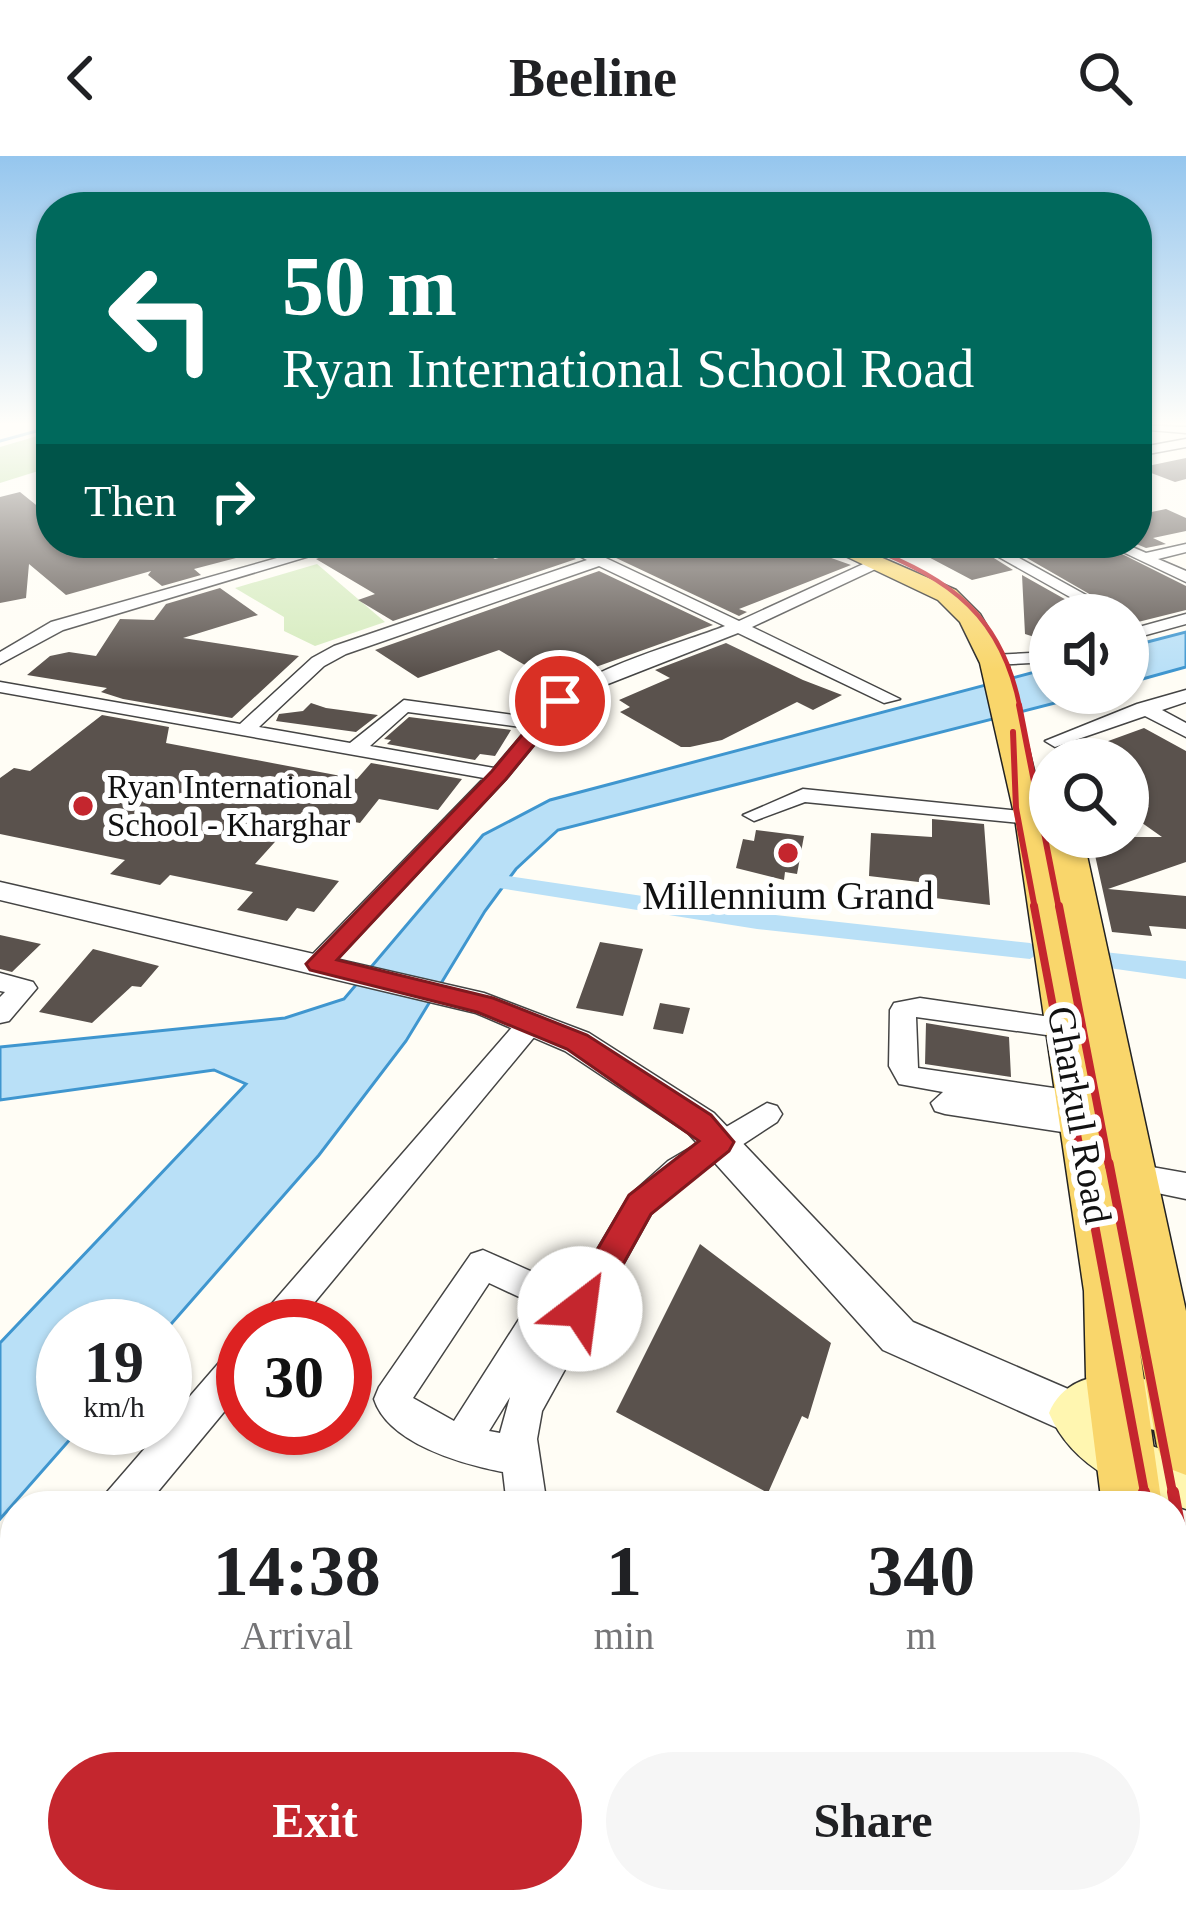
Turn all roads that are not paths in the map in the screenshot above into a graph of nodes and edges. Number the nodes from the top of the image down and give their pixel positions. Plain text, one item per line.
1 (1186, 548) edge
2 (1152, 556) edge
3 (294, 558) edge
4 (559, 558) edge
5 (603, 558) edge
6 (868, 558) edge
7 (888, 558) edge
8 (1009, 558) edge
9 (1144, 558) edge
10 (878, 562) junction
11 (1186, 578) edge
12 (1075, 594) edge
13 (1186, 619) edge
14 (1149, 625) edge
15 (738, 627) junction
16 (0, 659) edge
17 (1015, 661) edge
18 (0, 687) edge
19 (1186, 696) edge
20 (891, 699) dead end
21 (1149, 707) edge
22 (1149, 711) edge
23 (1125, 714) edge
24 (541, 724) junction
25 (244, 730) junction
26 (1186, 731) edge
27 (1040, 738) edge
28 (1047, 738) edge
29 (355, 749) junction
30 (499, 775) junction
31 (754, 815) dead end
32 (1029, 822) edge
33 (1056, 858) edge
34 (0, 891) edge
35 (319, 964) junction
36 (0, 982) edge
37 (0, 1014) edge
38 (531, 1023) junction
39 (1086, 1030) junction
40 (945, 1103) dead end
41 (1080, 1112) junction
42 (767, 1114) dead end
43 (718, 1142) junction
44 (1136, 1177) junction
45 (1186, 1186) edge
46 (297, 1299) edge
47 (566, 1303) junction
48 (216, 1394) edge
49 (1095, 1405) junction
50 (1183, 1423) edge
51 (460, 1445) junction
52 (521, 1456) junction
53 (1186, 1483) edge
54 (1129, 1485) edge
55 (134, 1491) edge
56 (525, 1491) edge

1 - 2 street
3 - 16 street
4 - 25 street
5 - 15 street
6 - 10 main road
7 - 17 main road
8 - 12 street
9 - 11 street
10 - 15 street
10 - 17 main road
13 - 14 street
15 - 20 street
15 - 24 street
17 - 27 main road, Gharkul Road
18 - 25 street
19 - 21 street
22 - 26 street
23 - 28 street
24 - 29 street
24 - 30 street
25 - 29 street
29 - 30 street
30 - 35 street
31 - 32 street
33 - 39 main road, Gharkul Road
34 - 35 street
35 - 38 street
36 - 37 street
38 - 43 street
38 - 46 street
39 - 41 main road, Gharkul Road
39 - 41 street
39 - 44 main road, Gharkul Road
40 - 41 street
41 - 49 main road, Gharkul Road
42 - 43 street
43 - 47 street
43 - 49 street
44 - 45 street
44 - 50 main road, Gharkul Road
47 - 51 street
47 - 51 street
47 - 52 street
48 - 55 street
49 - 50 main road
49 - 54 main road
51 - 52 street
52 - 56 street
53 - 54 main road

